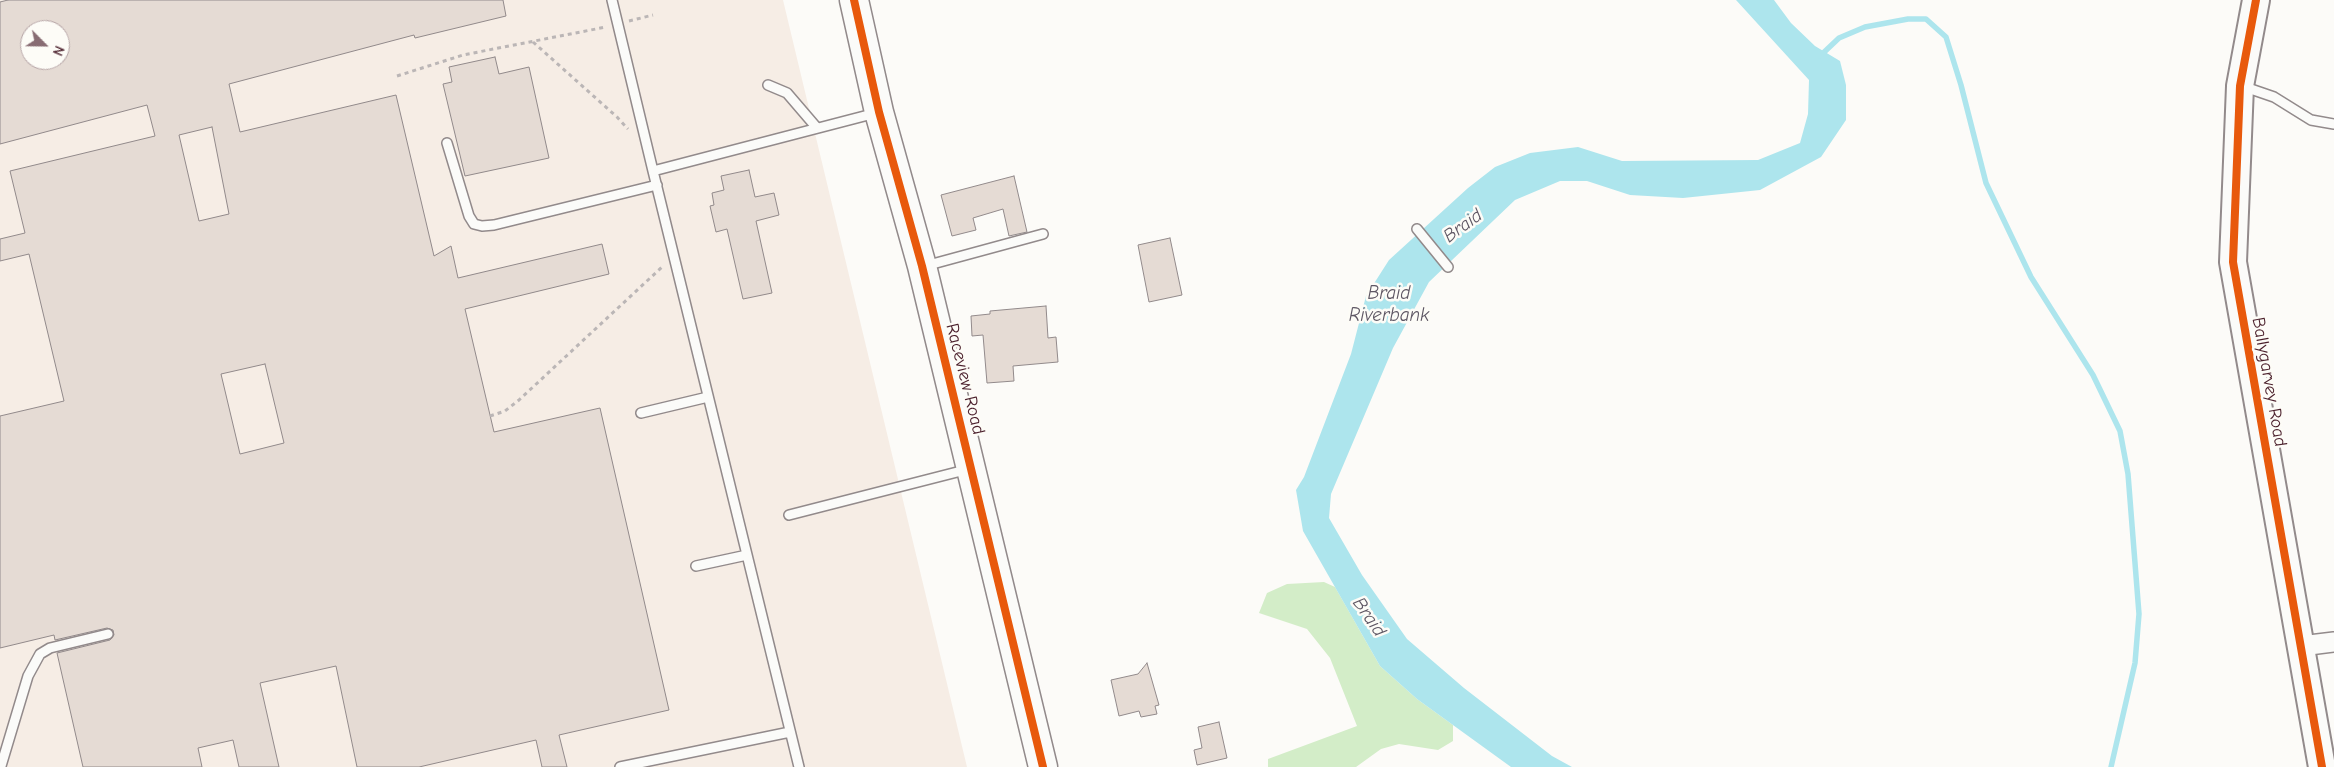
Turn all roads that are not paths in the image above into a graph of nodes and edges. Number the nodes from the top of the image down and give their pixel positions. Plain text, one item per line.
1 (612, 0) edge
2 (854, 0) edge
3 (2256, 0) edge
4 (768, 85) dead end
5 (2240, 86) junction
6 (879, 112) junction
7 (2334, 124) edge
8 (817, 128) junction
9 (448, 143) dead end
10 (653, 171) junction
11 (656, 185) junction
12 (1417, 229) dead end
13 (1042, 234) dead end
14 (922, 266) junction
15 (1448, 267) dead end
16 (708, 397) junction
17 (641, 413) dead end
18 (972, 469) junction
19 (789, 515) dead end
20 (747, 555) junction
21 (696, 566) dead end
22 (108, 634) dead end
23 (2334, 642) edge
24 (2300, 646) junction
25 (790, 732) junction
26 (1, 766) edge
27 (620, 767) edge
28 (799, 767) edge
29 (1043, 767) edge
30 (2322, 767) edge

1 - 10 lane
2 - 6 main road, Raceview Road
3 - 5 street, Ballygarvey Road
4 - 8 lane
5 - 7 lane
5 - 24 street, Ballygarvey Road
6 - 8 lane
6 - 14 main road, Raceview Road
8 - 10 lane
9 - 11 lane
10 - 11 lane
11 - 16 lane
12 - 15 lane
13 - 14 lane
14 - 18 main road, Raceview Road
16 - 17 lane
16 - 20 lane
18 - 19 lane
18 - 29 main road, Raceview Road
20 - 21 lane
20 - 25 lane
22 - 26 lane
23 - 24 street
24 - 30 street, Ballygarvey Road
25 - 27 lane
25 - 28 lane

